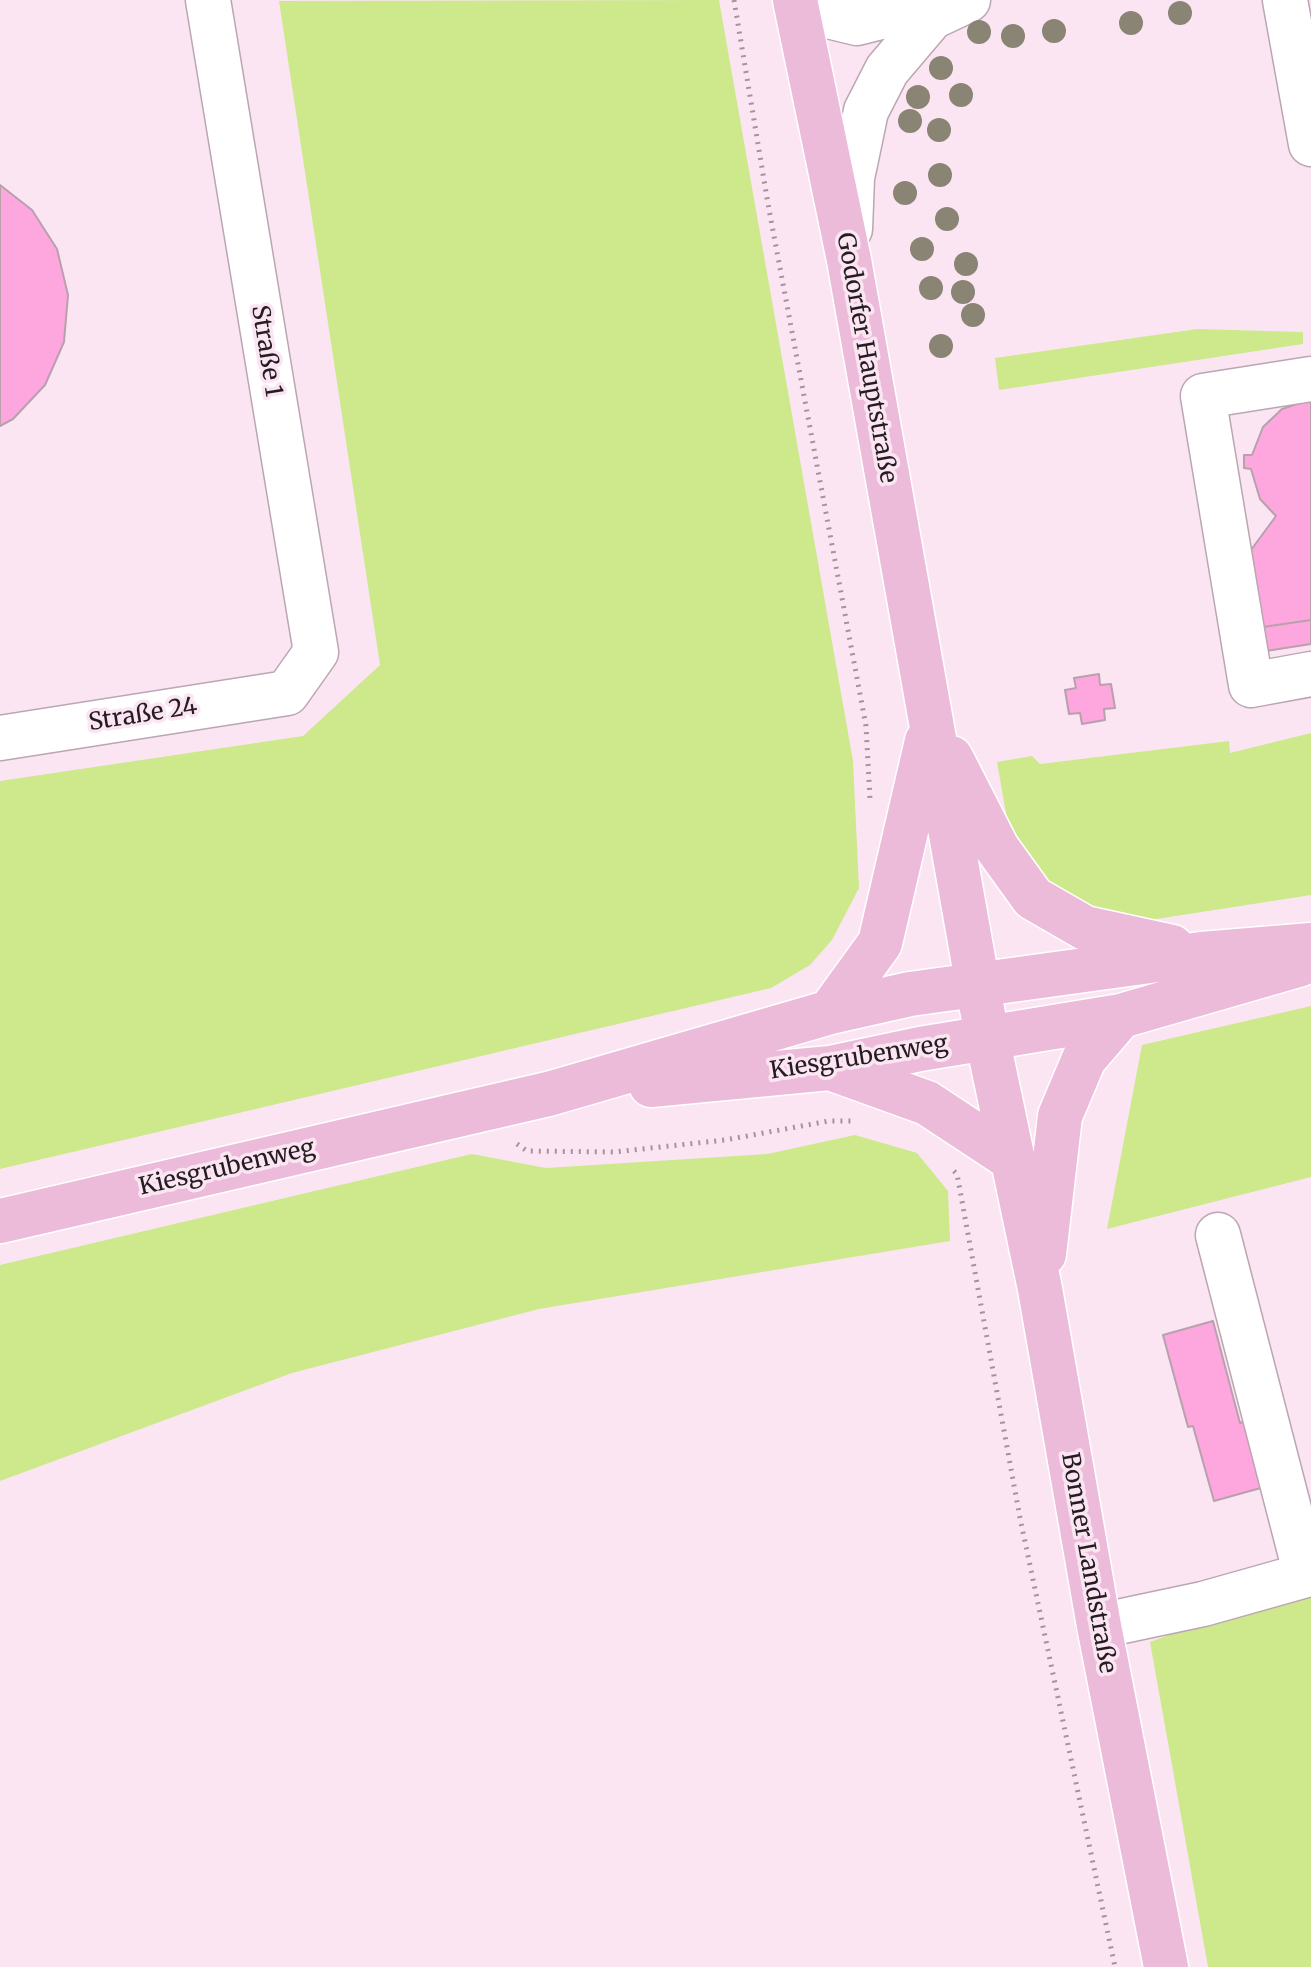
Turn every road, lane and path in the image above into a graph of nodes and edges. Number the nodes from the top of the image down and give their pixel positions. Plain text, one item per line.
1 (208, 0) edge
2 (796, 0) edge
3 (1285, 0) edge
4 (934, 4) edge
5 (1311, 144) edge
6 (849, 260) junction
7 (1311, 379) edge
8 (1311, 674) edge
9 (287, 693) joint
10 (931, 720) junction
11 (0, 738) edge
12 (1311, 945) edge
13 (1201, 954) junction
14 (1311, 961) edge
15 (978, 984) junction
16 (830, 1012) junction
17 (1121, 1016) junction
18 (987, 1037) junction
19 (830, 1068) junction
20 (548, 1094) junction
21 (475, 1111) junction
22 (860, 1121) dead end
23 (1012, 1159) junction
24 (0, 1221) edge
25 (1218, 1235) dead end
26 (1040, 1289) junction
27 (1099, 1626) junction
28 (1166, 1967) edge

1 - 9 lane, Straße 1
2 - 4 lane
2 - 6 main road, Godorfer Hauptstraße
3 - 5 lane
4 - 6 lane
6 - 10 main road, Godorfer Hauptstraße
7 - 8 lane
9 - 11 lane, Straße 24
10 - 13 main road, Godorfer Hauptstraße
10 - 15 main road, Godorfer Hauptstraße
10 - 16 main road, Kiesgrubenweg
12 - 13 main road, Kiesgrubenweg
13 - 15 main road, Kiesgrubenweg
14 - 17 main road, Kiesgrubenweg
15 - 16 main road, Kiesgrubenweg
15 - 18 main road, Godorfer Hauptstraße
16 - 20 main road, Kiesgrubenweg
17 - 18 main road, Kiesgrubenweg
17 - 26 main road
18 - 19 main road, Kiesgrubenweg
18 - 23 main road, Bonner Landstraße
19 - 20 main road, Kiesgrubenweg
19 - 23 main road
20 - 21 main road, Kiesgrubenweg
21 - 22 path
21 - 24 main road, Kiesgrubenweg
23 - 26 main road, Bonner Landstraße
25 - 27 lane
26 - 27 main road, Bonner Landstraße
27 - 28 main road, Bonner Landstraße

